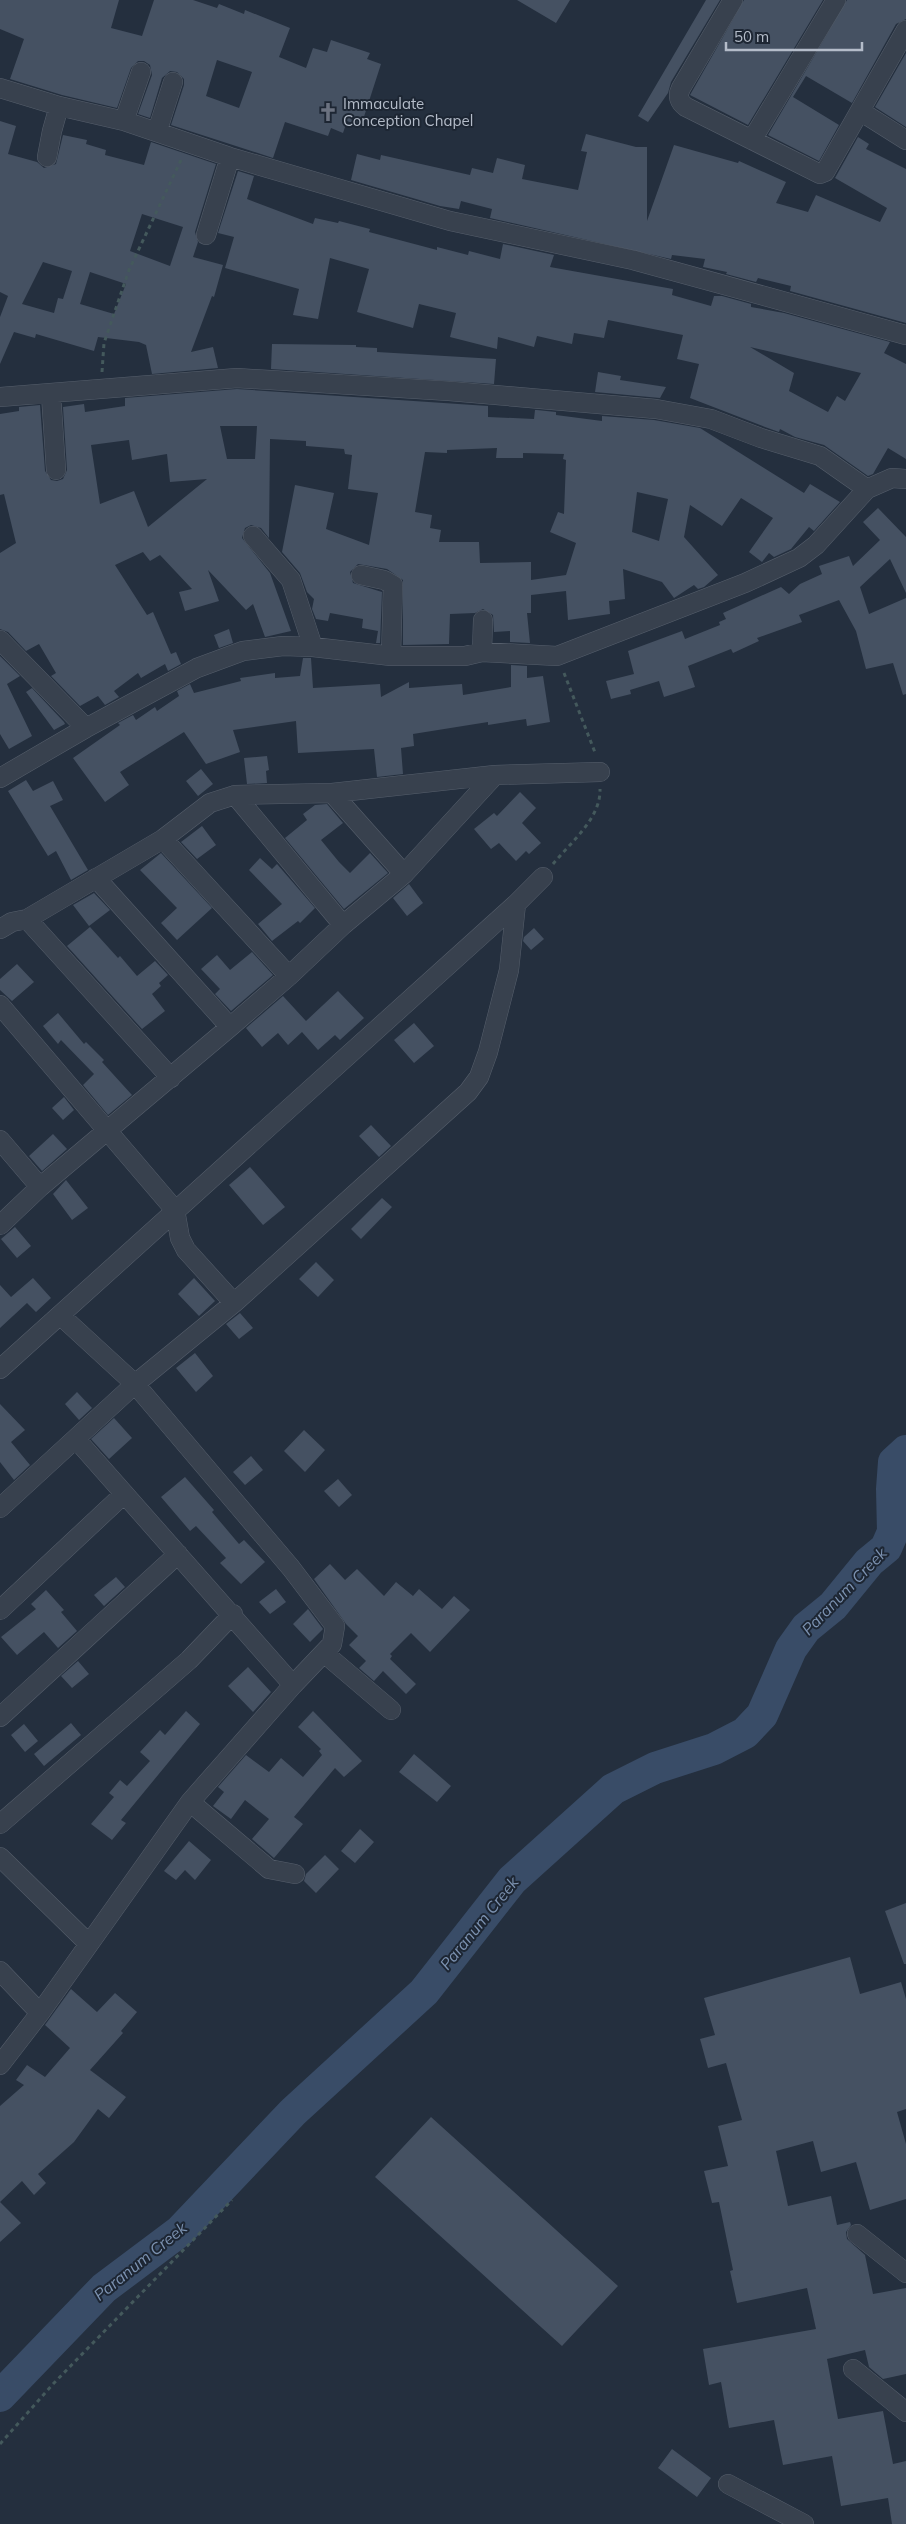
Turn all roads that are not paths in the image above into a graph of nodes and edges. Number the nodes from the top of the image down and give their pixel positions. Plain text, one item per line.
1 (733, 0) edge
2 (836, 0) edge
3 (904, 38) edge
4 (141, 72) dead end
5 (173, 82) dead end
6 (0, 88) edge
7 (59, 106) junction
8 (860, 111) junction
9 (124, 121) junction
10 (157, 132) junction
11 (752, 140) junction
12 (906, 140) edge
13 (47, 157) dead end
14 (230, 157) junction
15 (206, 235) dead end
16 (906, 335) edge
17 (51, 394) junction
18 (0, 396) edge
19 (56, 470) dead end
20 (906, 479) edge
21 (866, 489) junction
22 (252, 536) dead end
23 (361, 575) dead end
24 (483, 620) dead end
25 (0, 640) edge
26 (314, 647) junction
27 (482, 652) junction
28 (391, 656) junction
29 (86, 728) junction
30 (600, 772) road end
31 (495, 775) junction
32 (0, 778) edge
33 (332, 792) junction
34 (236, 795) junction
35 (163, 839) junction
36 (404, 874) junction
37 (543, 876) road end
38 (96, 878) junction
39 (516, 904) junction
40 (27, 919) junction
41 (343, 925) junction
42 (0, 929) edge
43 (289, 976) junction
44 (0, 1005) edge
45 (230, 1027) junction
46 (171, 1078) junction
47 (107, 1132) junction
48 (0, 1140) edge
49 (40, 1187) junction
50 (175, 1210) junction
51 (0, 1225) edge
52 (234, 1303) junction
53 (61, 1316) junction
54 (0, 1369) edge
55 (135, 1384) junction
56 (76, 1439) junction
57 (124, 1494) junction
58 (0, 1508) edge
59 (178, 1554) junction
60 (0, 1610) edge
61 (232, 1614) junction
62 (324, 1653) junction
63 (293, 1685) junction
64 (391, 1710) dead end
65 (0, 1717) edge
66 (190, 1802) junction
67 (0, 1824) edge
68 (0, 1856) edge
69 (295, 1874) dead end
70 (89, 1944) junction
71 (0, 1971) edge
72 (40, 2013) junction
73 (0, 2065) edge
74 (857, 2234) dead end
75 (906, 2273) edge
76 (853, 2369) dead end
77 (906, 2412) edge
78 (728, 2484) dead end
79 (804, 2524) edge

1 - 11 street
2 - 11 street
3 - 8 street
4 - 9 street
5 - 10 street
6 - 7 street
7 - 9 street
7 - 13 street
8 - 11 street
8 - 12 street
9 - 10 street
10 - 14 street
14 - 15 street
14 - 16 street
17 - 18 street
17 - 19 street
17 - 21 street
20 - 21 street
21 - 27 street
22 - 26 street
23 - 28 street
24 - 27 street
25 - 29 street
26 - 28 street
26 - 29 street
27 - 28 street
29 - 32 street
30 - 31 street
31 - 33 street
31 - 36 street
33 - 34 street
33 - 36 street
34 - 35 street
34 - 41 street
35 - 38 street
35 - 43 street
36 - 41 street
37 - 39 street
38 - 40 street
38 - 45 street
39 - 50 street
39 - 52 street
40 - 42 street
40 - 46 street
41 - 43 street
43 - 45 street
44 - 47 street
45 - 46 street
46 - 47 street
47 - 49 street
47 - 50 street
48 - 49 street
49 - 51 street
50 - 52 street
50 - 53 street
52 - 55 street
53 - 54 street
53 - 55 street
55 - 56 street
55 - 62 street
56 - 57 street
56 - 58 street
57 - 59 street
57 - 60 street
59 - 61 street
59 - 65 street
61 - 63 street
61 - 67 street
62 - 63 street
62 - 64 street
63 - 66 street
66 - 69 street
66 - 70 street
68 - 70 street
70 - 72 street
71 - 72 street
72 - 73 street
74 - 75 street
76 - 77 street
78 - 79 street

